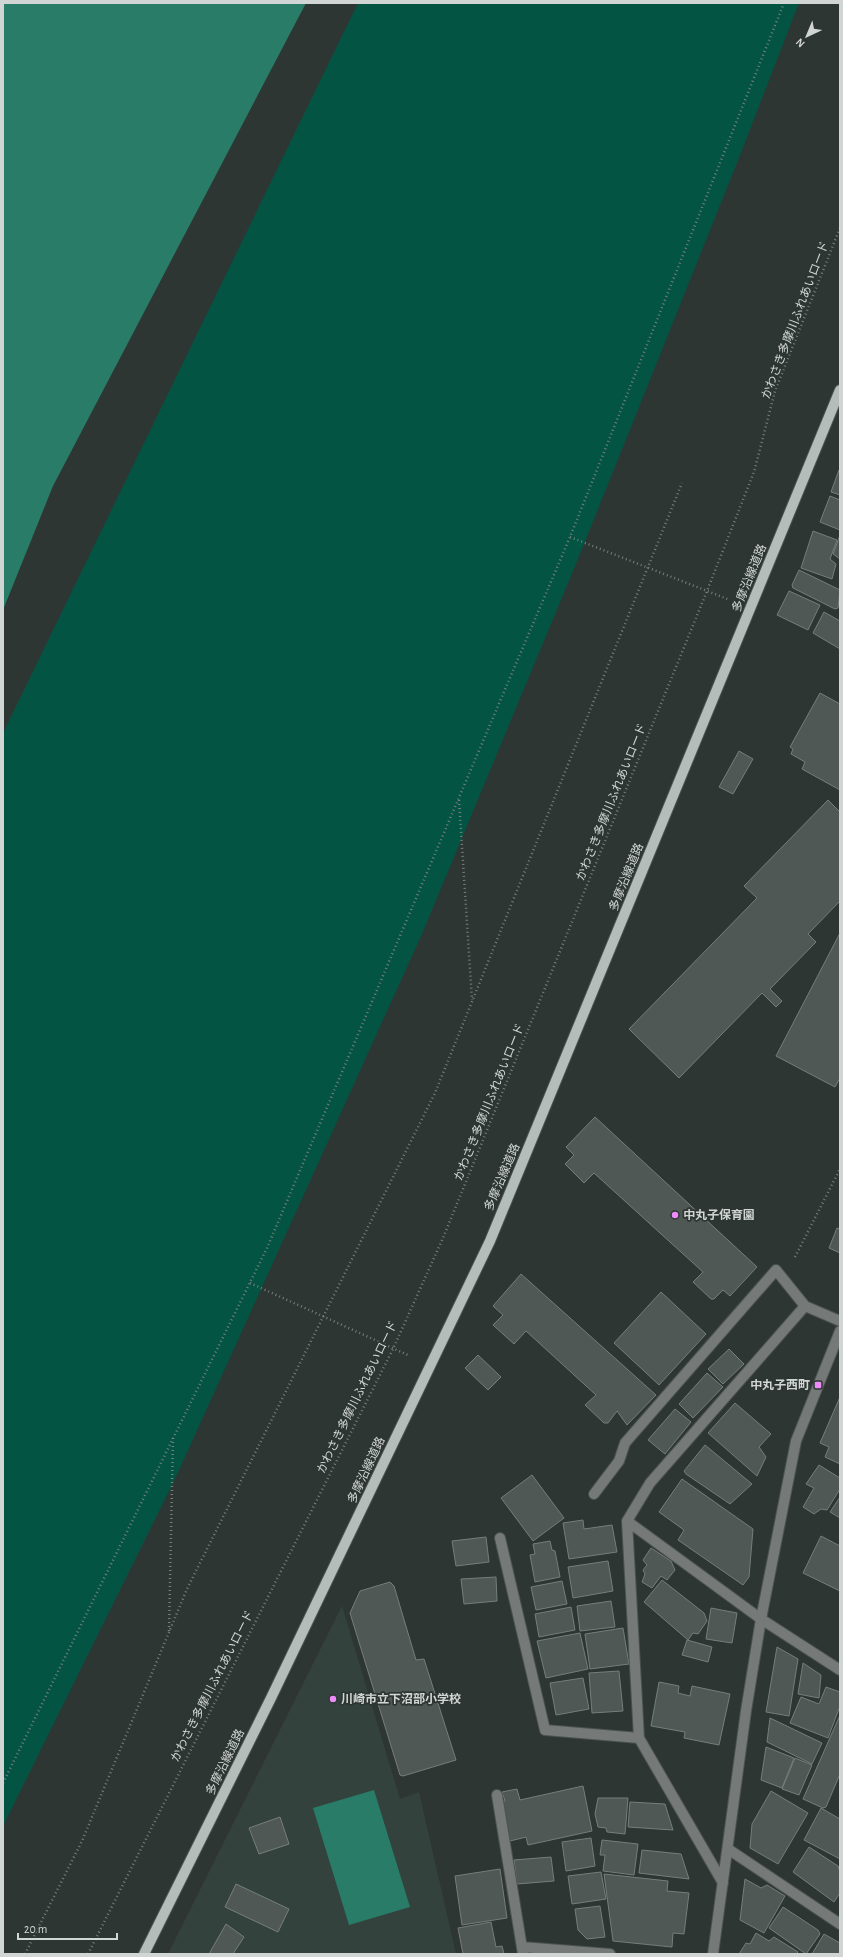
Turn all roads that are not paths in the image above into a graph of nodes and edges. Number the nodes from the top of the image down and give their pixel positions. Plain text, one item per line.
1 (840, 390) edge
2 (805, 1306) junction
3 (840, 1321) edge
4 (840, 1331) edge
5 (594, 1494) dead end
6 (626, 1521) junction
7 (500, 1538) dead end
8 (761, 1619) junction
9 (840, 1670) edge
10 (639, 1738) junction
11 (497, 1795) dead end
12 (728, 1849) junction
13 (722, 1883) junction
14 (840, 1924) edge
15 (522, 1950) edge
16 (144, 1954) edge
17 (610, 1954) edge
18 (713, 1954) edge

1 - 16 main road, 多摩沿線道路
2 - 3 street
2 - 5 street
2 - 6 street
4 - 8 street
6 - 8 street
6 - 10 street
7 - 10 street
8 - 9 street
8 - 12 street
10 - 13 street
11 - 15 street
12 - 13 street
12 - 14 street
13 - 18 street
15 - 17 street

